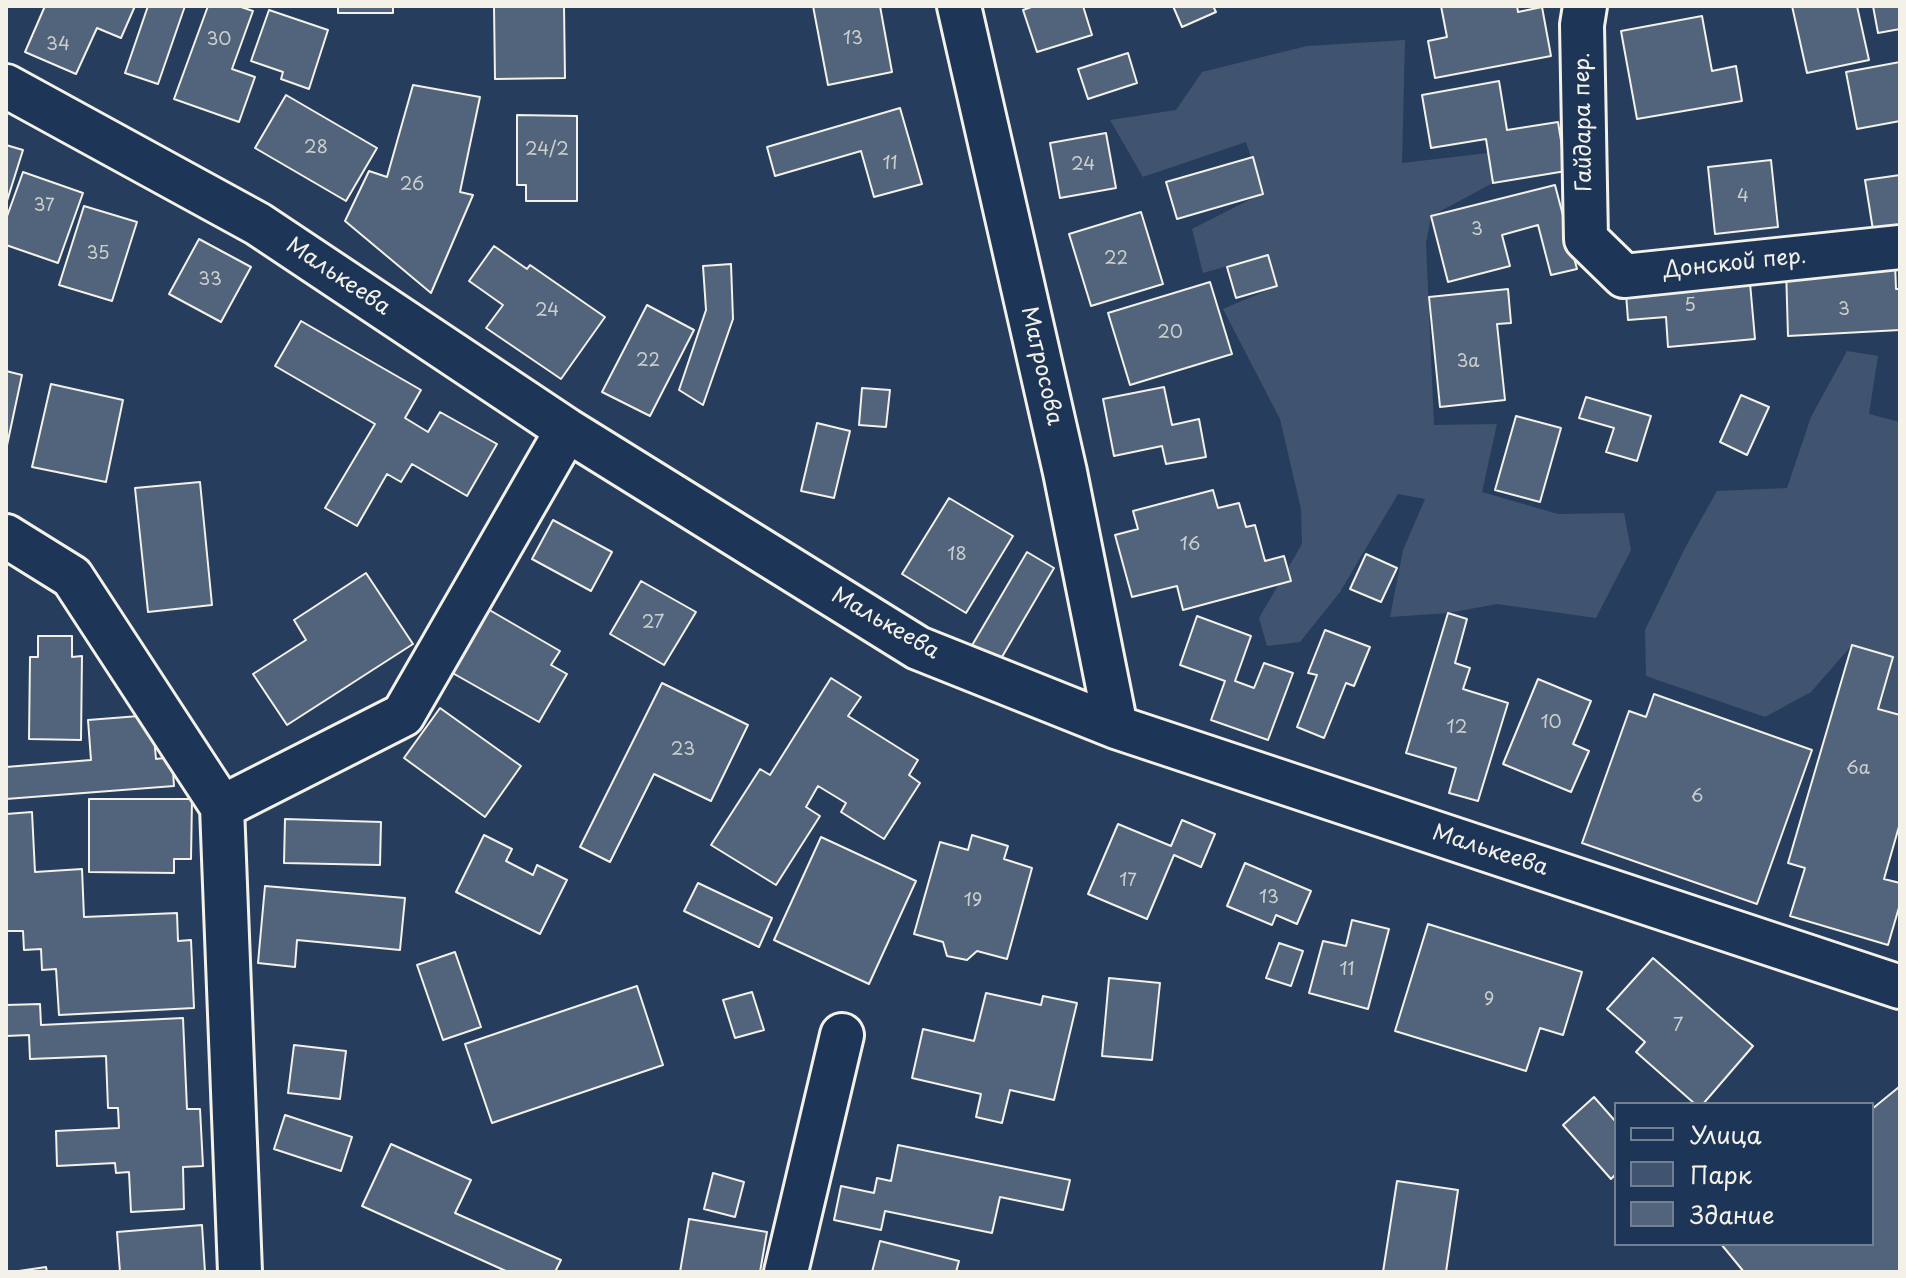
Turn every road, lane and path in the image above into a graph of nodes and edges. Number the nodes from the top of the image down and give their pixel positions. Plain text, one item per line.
1 (959, 6) edge
2 (1585, 6) edge
3 (6, 86) edge
4 (1586, 239) joint
5 (1900, 247) edge
6 (567, 430) junction
7 (6, 536) edge
8 (1116, 727) junction
9 (222, 807) junction
10 (1900, 987) edge
11 (842, 1035) dead end
12 (240, 1272) edge
13 (786, 1272) edge

1 - 8 street, Матросова
2 - 4 street, Гайдара пер.
3 - 6 street, Малькеева
4 - 5 street, Донской пер.
6 - 8 street, Малькеева
6 - 9 street
7 - 9 street
8 - 10 street, Малькеева
9 - 12 street
11 - 13 street

